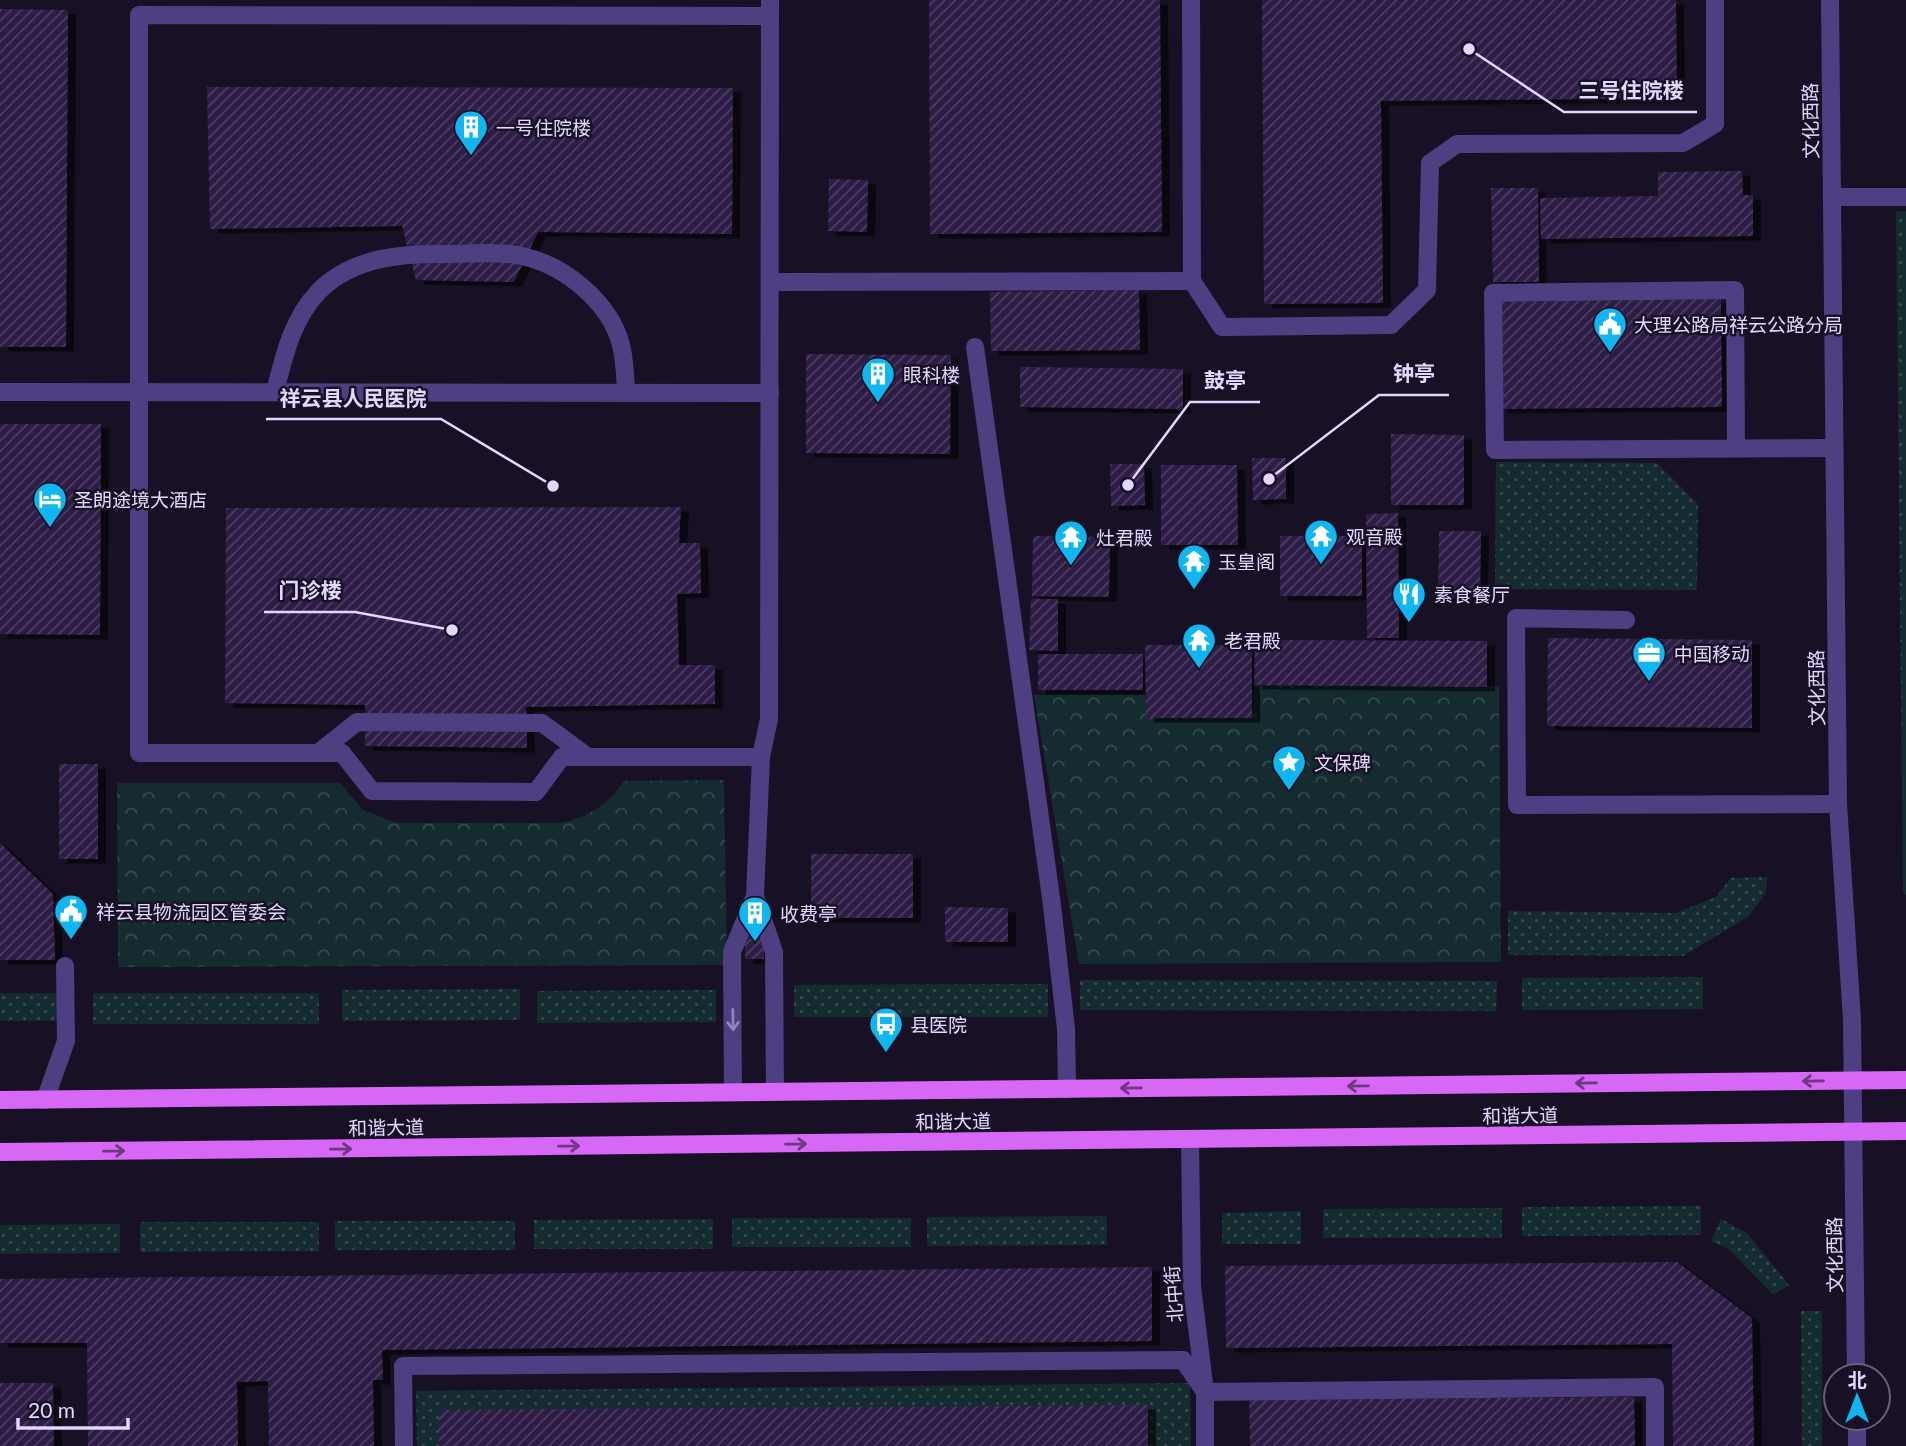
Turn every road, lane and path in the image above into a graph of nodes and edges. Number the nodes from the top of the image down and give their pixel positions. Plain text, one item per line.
1 (362, 0) edge
2 (578, 0) edge
3 (1191, 0) edge
4 (1715, 0) edge
5 (1830, 0) edge
6 (189, 8) edge
7 (770, 8) edge
8 (351, 15) junction
9 (591, 15) junction
10 (1832, 197) junction
11 (1906, 197) edge
12 (1192, 281) junction
13 (770, 282) junction
14 (975, 347) dead end
15 (0, 392) edge
16 (139, 392) junction
17 (275, 392) junction
18 (626, 392) junction
19 (770, 393) junction
20 (1736, 448) junction
21 (1834, 448) junction
22 (1626, 620) dead end
23 (318, 753) junction
24 (589, 757) junction
25 (761, 757) junction
26 (1838, 804) junction
27 (755, 896) junction
28 (65, 966) dead end
29 (1853, 1080) junction
30 (1906, 1080) edge
31 (1067, 1089) junction
32 (775, 1092) junction
33 (733, 1093) junction
34 (0, 1100) edge
35 (45, 1100) junction
36 (1906, 1131) edge
37 (1853, 1132) junction
38 (1190, 1139) junction
39 (0, 1152) edge
40 (1856, 1362) edge
41 (1205, 1392) junction
42 (404, 1446) edge
43 (1205, 1446) edge
44 (1655, 1446) edge

1 - 8 street
2 - 9 street
3 - 12 street
4 - 12 street
5 - 10 street, 文化西路
6 - 8 street
6 - 16 street
7 - 9 street
7 - 13 street
8 - 9 street
10 - 11 street
10 - 21 street, 文化西路
12 - 13 street
13 - 19 street
14 - 31 street
15 - 16 street
16 - 17 street
16 - 23 street
17 - 18 street
17 - 18 street
18 - 19 street
19 - 25 street
20 - 20 street
20 - 21 street
21 - 26 street, 文化西路
22 - 26 street
23 - 24 street
23 - 24 street
24 - 25 street
25 - 27 street
26 - 29 street, 文化西路
27 - 32 street
27 -> 33 street
28 - 35 street
29 - 30 main road, 和谐大道
29 -> 31 main road, 和谐大道
29 - 37 street, 文化西路
31 - 32 main road, 和谐大道
32 - 33 main road, 和谐大道
33 - 35 main road, 和谐大道
34 - 35 main road, 和谐大道
36 - 37 main road, 和谐大道
37 - 38 main road, 和谐大道
37 - 40 street, 文化西路
39 -> 38 main road, 和谐大道
38 - 41 street, 北中街
41 - 42 street
41 - 43 street, 北中街
41 - 44 street

